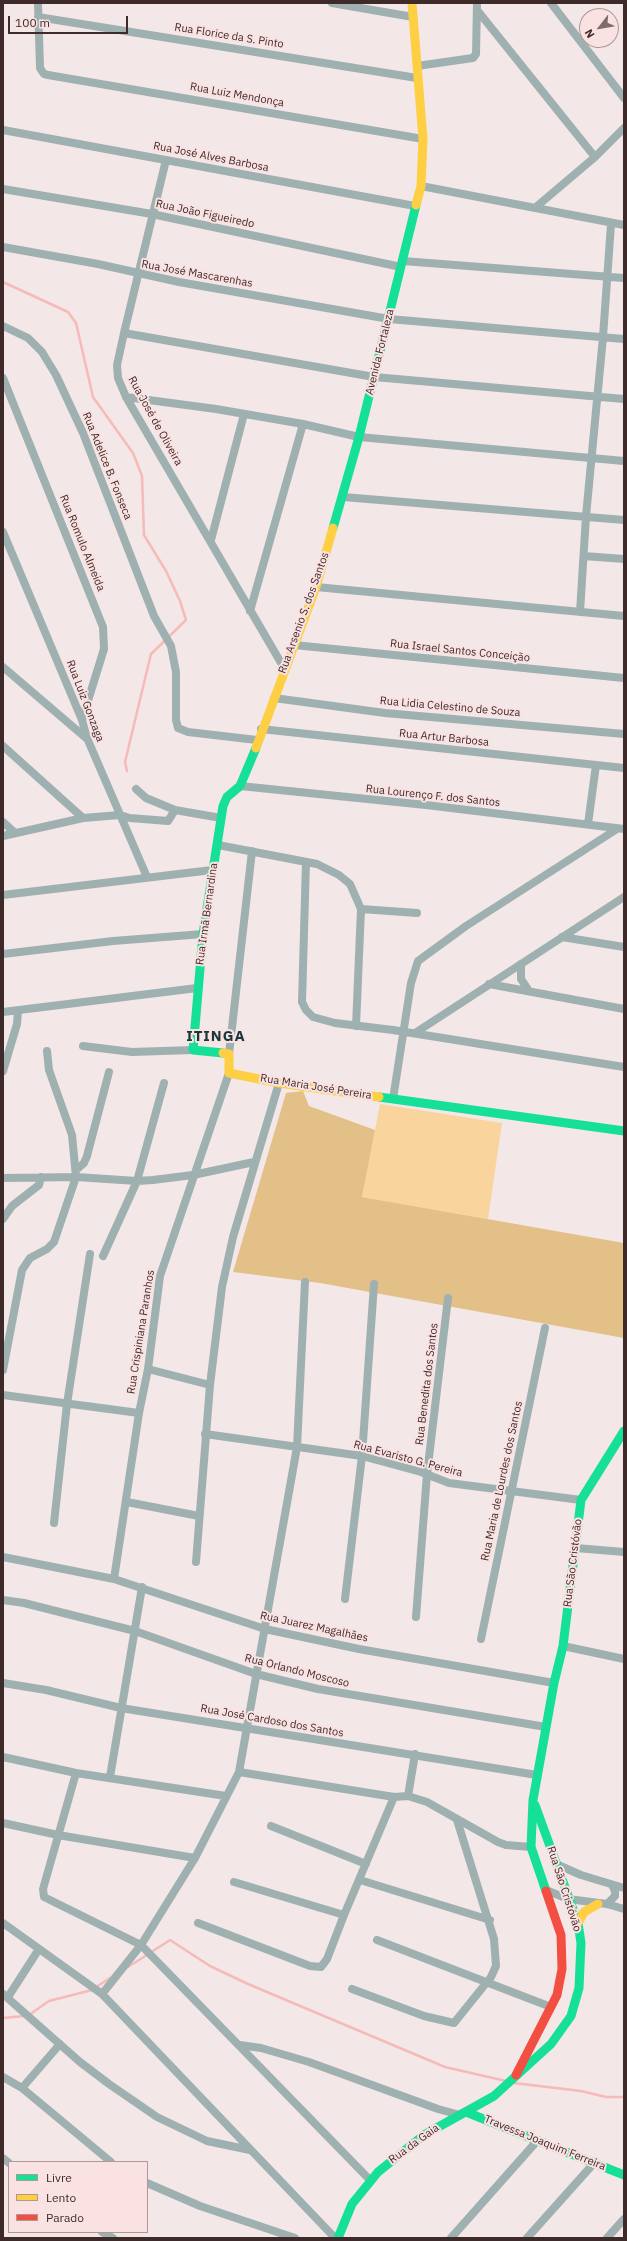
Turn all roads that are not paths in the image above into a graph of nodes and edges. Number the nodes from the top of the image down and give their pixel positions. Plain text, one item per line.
1 (38, 3) edge
2 (332, 3) edge
3 (412, 3) edge
4 (551, 3) edge
5 (477, 6) edge
6 (38, 17) junction
7 (413, 17) junction
8 (417, 66) junction
9 (417, 78) junction
10 (624, 98) edge
11 (624, 128) edge
12 (3, 130) edge
13 (423, 139) junction
14 (595, 157) junction
15 (166, 160) junction
16 (421, 186) junction
17 (3, 189) edge
18 (415, 206) junction
19 (536, 208) junction
20 (152, 214) junction
21 (612, 224) junction
22 (624, 225) edge
23 (3, 247) edge
24 (402, 264) junction
25 (137, 274) junction
26 (606, 277) junction
27 (624, 278) edge
28 (389, 319) junction
29 (3, 326) edge
30 (124, 333) junction
31 (603, 337) junction
32 (624, 339) edge
33 (374, 377) junction
34 (3, 378) edge
35 (126, 397) junction
36 (598, 397) junction
37 (624, 399) edge
38 (244, 414) junction
39 (303, 424) junction
40 (359, 437) junction
41 (592, 458) junction
42 (624, 461) edge
43 (343, 497) junction
44 (586, 516) junction
45 (624, 520) edge
46 (3, 532) edge
47 (211, 540) junction
48 (584, 556) junction
49 (624, 559) edge
50 (316, 587) junction
51 (250, 611) junction
52 (580, 612) junction
53 (624, 616) edge
54 (294, 645) junction
55 (3, 667) edge
56 (284, 668) junction
57 (624, 678) edge
58 (274, 698) junction
59 (82, 720) junction
60 (261, 729) junction
61 (624, 734) edge
62 (87, 738) junction
63 (258, 740) junction
64 (3, 746) edge
65 (596, 765) junction
66 (624, 768) edge
67 (240, 786) junction
68 (136, 789) dead end
69 (175, 810) junction
70 (120, 815) junction
71 (83, 818) junction
72 (221, 818) junction
73 (3, 822) edge
74 (588, 824) junction
75 (620, 829) edge
76 (15, 833) junction
77 (3, 836) edge
78 (218, 845) junction
79 (252, 851) junction
80 (306, 862) junction
81 (212, 870) junction
82 (147, 877) junction
83 (3, 895) edge
84 (624, 897) edge
85 (361, 909) junction
86 (418, 912) dead end
87 (203, 934) junction
88 (562, 937) junction
89 (624, 947) edge
90 (3, 954) edge
91 (521, 964) junction
92 (489, 984) junction
93 (197, 988) junction
94 (529, 991) junction
95 (624, 1009) edge
96 (18, 1011) junction
97 (3, 1012) edge
98 (356, 1026) junction
99 (403, 1032) junction
100 (415, 1033) junction
101 (83, 1046) dead end
102 (193, 1050) junction
103 (47, 1051) dead end
104 (229, 1054) junction
105 (624, 1067) edge
106 (3, 1071) edge
107 (109, 1072) dead end
108 (229, 1072) junction
109 (164, 1083) dead end
110 (279, 1083) junction
111 (393, 1099) junction
112 (624, 1131) edge
113 (254, 1162) junction
114 (76, 1173) junction
115 (193, 1175) junction
116 (42, 1177) junction
117 (3, 1178) edge
118 (137, 1181) junction
119 (3, 1219) edge
120 (90, 1254) dead end
121 (103, 1256) dead end
122 (305, 1282) dead end
123 (374, 1284) dead end
124 (448, 1298) dead end
125 (545, 1328) dead end
126 (3, 1370) edge
127 (148, 1370) junction
128 (210, 1385) junction
129 (3, 1395) edge
130 (67, 1404) junction
131 (139, 1413) junction
132 (624, 1431) edge
133 (206, 1434) junction
134 (296, 1447) junction
135 (362, 1456) junction
136 (427, 1474) junction
137 (510, 1491) junction
138 (581, 1500) junction
139 (127, 1502) junction
140 (199, 1516) junction
141 (54, 1523) dead end
142 (576, 1548) junction
143 (624, 1552) edge
144 (3, 1557) edge
145 (196, 1562) dead end
146 (114, 1579) junction
147 (142, 1587) junction
148 (345, 1599) dead end
149 (3, 1600) edge
150 (416, 1617) dead end
151 (265, 1629) junction
152 (135, 1631) junction
153 (481, 1638) dead end
154 (563, 1646) junction
155 (624, 1659) edge
156 (256, 1674) junction
157 (3, 1683) edge
158 (554, 1683) junction
159 (121, 1708) junction
160 (248, 1727) junction
161 (546, 1728) junction
162 (415, 1754) junction
163 (3, 1757) edge
164 (239, 1772) junction
165 (76, 1773) junction
166 (538, 1775) junction
167 (110, 1777) junction
168 (226, 1796) junction
169 (408, 1796) junction
170 (394, 1797) junction
171 (533, 1800) junction
172 (457, 1820) junction
173 (3, 1823) edge
174 (271, 1826) dead end
175 (58, 1835) junction
176 (548, 1842) junction
177 (530, 1847) junction
178 (195, 1858) junction
179 (366, 1864) junction
180 (556, 1864) junction
181 (360, 1880) junction
182 (234, 1882) dead end
183 (612, 1885) junction
184 (624, 1888) edge
185 (546, 1890) junction
186 (568, 1899) junction
187 (598, 1904) junction
188 (607, 1904) junction
189 (624, 1909) edge
190 (344, 1915) junction
191 (490, 1920) junction
192 (3, 1923) edge
193 (198, 1923) dead end
194 (578, 1924) junction
195 (377, 1940) dead end
196 (141, 1945) junction
197 (39, 1949) junction
198 (486, 1982) junction
199 (352, 1989) dead end
200 (102, 1994) junction
201 (6, 1995) edge
202 (551, 2007) junction
203 (534, 2043) junction
204 (60, 2044) junction
205 (240, 2045) junction
206 (543, 2051) junction
207 (516, 2075) junction
208 (3, 2077) edge
209 (22, 2088) junction
210 (463, 2114) junction
211 (537, 2141) junction
212 (250, 2150) junction
213 (110, 2161) edge
214 (595, 2162) junction
215 (624, 2175) edge
216 (370, 2180) junction
217 (148, 2183) edge
218 (624, 2219) edge
219 (104, 2233) edge
220 (114, 2238) edge
221 (295, 2238) edge
222 (337, 2238) edge
223 (451, 2238) edge
224 (527, 2238) edge
225 (607, 2238) edge

1 - 6 street
2 - 7 street
3 - 7 main road, Avenida Fortaleza
4 - 10 street
5 - 8 street
5 - 14 street
6 - 9 street, Rua Florice da S. Pinto
6 - 13 street, Rua Luiz Mendonça
7 - 8 main road, Avenida Fortaleza
8 - 9 main road, Avenida Fortaleza
9 - 13 main road, Avenida Fortaleza
11 - 14 street
12 - 15 street, Rua José Alves Barbosa
13 - 16 main road, Avenida Fortaleza
14 - 19 street
15 - 18 street, Rua José Alves Barbosa
15 - 20 street, Rua José de Oliveira
16 - 18 main road, Avenida Fortaleza
16 - 19 street
17 - 20 street, Rua João Figueiredo
18 - 24 main road, Avenida Fortaleza
19 - 21 street
20 - 24 street, Rua João Figueiredo
20 - 25 street, Rua José de Oliveira
21 - 22 street
21 - 26 street
23 - 25 street, Rua José Mascarenhas
24 - 26 street, Rua João Figueiredo
24 - 28 main road, Avenida Fortaleza
25 - 28 street, Rua José Mascarenhas
25 - 30 street, Rua José de Oliveira
26 - 27 street, Rua João Figueiredo
26 - 31 street
28 - 31 street, Rua José Mascarenhas
28 - 33 main road, Avenida Fortaleza
29 - 63 street, Rua Adelice B. Fonseca
30 - 33 street
30 - 35 street, Rua José de Oliveira
31 - 32 street, Rua José Mascarenhas
31 - 36 street
33 - 36 street
33 - 40 main road, Avenida Fortaleza
34 - 59 street, Rua Romulo Almeida
35 - 38 street
35 - 47 street, Rua José de Oliveira
36 - 37 street
36 - 41 street
38 - 39 street
38 - 47 street
39 - 40 street
39 - 51 street
40 - 41 street
40 - 43 main road, Rua Arsenio S. dos Santos
41 - 42 street
41 - 44 street
43 - 44 street
43 - 50 main road, Rua Arsenio S. dos Santos
44 - 45 street
44 - 48 street
46 - 59 street, Rua Luiz Gonzaga
47 - 51 street, Rua José de Oliveira
48 - 49 street
48 - 52 street
50 - 52 street
50 - 54 main road, Rua Arsenio S. dos Santos
51 - 56 street, Rua José de Oliveira
52 - 53 street
54 - 56 main road, Rua Arsenio S. dos Santos
54 - 57 street, Rua Israel Santos Conceição
55 - 62 street
56 - 58 main road, Rua Arsenio S. dos Santos
58 - 60 main road, Rua Arsenio S. dos Santos
58 - 61 street, Rua Lidia Celestino de Souza
59 - 62 street, Rua Luiz Gonzaga
60 - 63 main road, Rua Arsenio S. dos Santos
60 - 65 street, Rua Artur Barbosa
62 - 70 street, Rua Luiz Gonzaga
63 - 67 main road, Rua Arsenio S. dos Santos
64 - 71 street
65 - 66 street, Rua Artur Barbosa
65 - 74 street
67 - 72 main road, Rua Irmã Bernardina
67 - 74 street, Rua Lourenço F. dos Santos
68 - 69 street
69 - 70 street
69 - 72 street
70 - 71 street
70 - 82 street, Rua Luiz Gonzaga
71 - 76 street
72 - 78 main road, Rua Irmã Bernardina
73 - 76 street
74 - 75 street, Rua Lourenço F. dos Santos
75 - 99 street
76 - 77 street
78 - 79 street
78 - 81 main road, Rua Irmã Bernardina
79 - 80 street
79 - 104 street
80 - 85 street
80 - 98 street
81 - 82 street
81 - 87 main road, Rua Irmã Bernardina
82 - 83 street
84 - 88 street
85 - 86 street
85 - 98 street
87 - 90 street
87 - 93 main road, Rua Irmã Bernardina
88 - 89 street
88 - 91 street
91 - 92 street
91 - 94 street
92 - 94 street
92 - 100 street
93 - 96 street
93 - 102 main road, Rua Irmã Bernardina
94 - 95 street
96 - 97 street
96 - 106 street
98 - 99 street
99 - 100 street
99 - 111 street
100 - 105 street
101 - 102 street
102 - 104 main road
103 - 114 street
104 - 108 main road
107 - 114 street
108 - 110 main road, Rua Maria José Pereira
108 - 115 street, Rua Crispiniana Paranhos
109 - 118 street
110 - 111 main road, Rua Maria José Pereira
110 - 113 street
111 - 112 main road, Rua Maria José Pereira
113 - 115 street
113 - 128 street
114 - 116 street
114 - 118 street
114 - 126 street
115 - 118 street
115 - 127 street, Rua Crispiniana Paranhos
116 - 117 street
116 - 119 street
118 - 121 street
120 - 130 street
122 - 134 street
123 - 135 street
124 - 136 street, Rua Benedita dos Santos
125 - 137 street, Rua Maria de Lourdes dos Santos
127 - 128 street
127 - 131 street, Rua Crispiniana Paranhos
128 - 133 street
129 - 130 street
130 - 131 street
130 - 141 street
131 - 139 street, Rua Crispiniana Paranhos
132 - 138 main road, Rua São Cristóvão
133 - 134 street, Rua Evaristo G. Pereira
133 - 140 street
134 - 135 street, Rua Evaristo G. Pereira
134 - 151 street
135 - 136 street, Rua Evaristo G. Pereira
135 - 148 street
136 - 137 street, Rua Evaristo G. Pereira
136 - 150 street, Rua Benedita dos Santos
137 - 138 street, Rua Evaristo G. Pereira
137 - 153 street, Rua Maria de Lourdes dos Santos
138 - 142 main road, Rua São Cristóvão
139 - 140 street
139 - 146 street, Rua Crispiniana Paranhos
140 - 145 street
142 - 143 street
142 - 154 main road, Rua São Cristóvão
144 - 146 street, Rua Juarez Magalhães
146 - 147 street, Rua Juarez Magalhães
147 - 151 street, Rua Juarez Magalhães
147 - 152 street
149 - 152 street, Rua Orlando Moscoso
151 - 156 street
151 - 158 street, Rua Juarez Magalhães
152 - 156 street, Rua Orlando Moscoso
152 - 159 street
154 - 155 street
154 - 158 main road, Rua São Cristóvão
156 - 160 street
156 - 161 street, Rua Orlando Moscoso
157 - 159 street, Rua José Cardoso dos Santos
158 - 161 main road, Rua São Cristóvão
159 - 160 street, Rua José Cardoso dos Santos
159 - 167 street
160 - 162 street, Rua José Cardoso dos Santos
160 - 164 street
161 - 166 main road, Rua São Cristóvão
162 - 166 street, Rua José Cardoso dos Santos
162 - 169 street
163 - 165 street
164 - 168 street
164 - 170 street
165 - 167 street
165 - 175 street
166 - 171 main road, Rua São Cristóvão
167 - 168 street
168 - 178 street
169 - 170 street
169 - 172 street
170 - 179 street
171 - 176 main road, Rua São Cristóvão
171 - 177 main road, Rua São Cristóvão
172 - 177 street
172 - 191 street
173 - 175 street
174 - 179 street
175 - 178 street
175 - 196 street
176 - 177 main road
176 - 180 main road, Rua São Cristóvão
177 - 185 main road, Rua São Cristóvão
178 - 196 street
179 - 181 street
180 - 183 street
180 - 186 main road, Rua São Cristóvão
181 - 190 street
181 - 191 street
182 - 190 street
183 - 184 street
183 - 188 street
185 - 186 street
185 - 202 main road, Rua São Cristóvão
186 - 187 street
186 - 194 main road, Rua São Cristóvão
187 - 188 street
187 - 194 main road
188 - 189 street
190 - 193 street
191 - 198 street
192 - 197 street
194 - 206 main road, Rua São Cristóvão
195 - 198 street
196 - 200 street
196 - 205 street
197 - 200 street
197 - 201 street
198 - 199 street
198 - 202 street
200 - 212 street
201 - 204 street
202 - 203 main road, Rua São Cristóvão
203 - 206 main road
203 - 207 main road, Rua São Cristóvão
204 - 209 street
204 - 212 street
205 - 210 street
205 - 216 street
206 - 207 main road, Rua São Cristóvão
207 - 210 main road, Rua da Gaia
208 - 209 street
209 - 213 street
210 - 211 main road, Travessa Joaquim Ferreira
210 - 216 main road, Rua da Gaia
211 - 214 main road, Travessa Joaquim Ferreira
211 - 223 street
212 - 222 street
214 - 215 main road, Travessa Joaquim Ferreira
214 - 224 street
216 - 222 main road, Rua da Gaia
217 - 221 street
218 - 225 street
219 - 220 street

